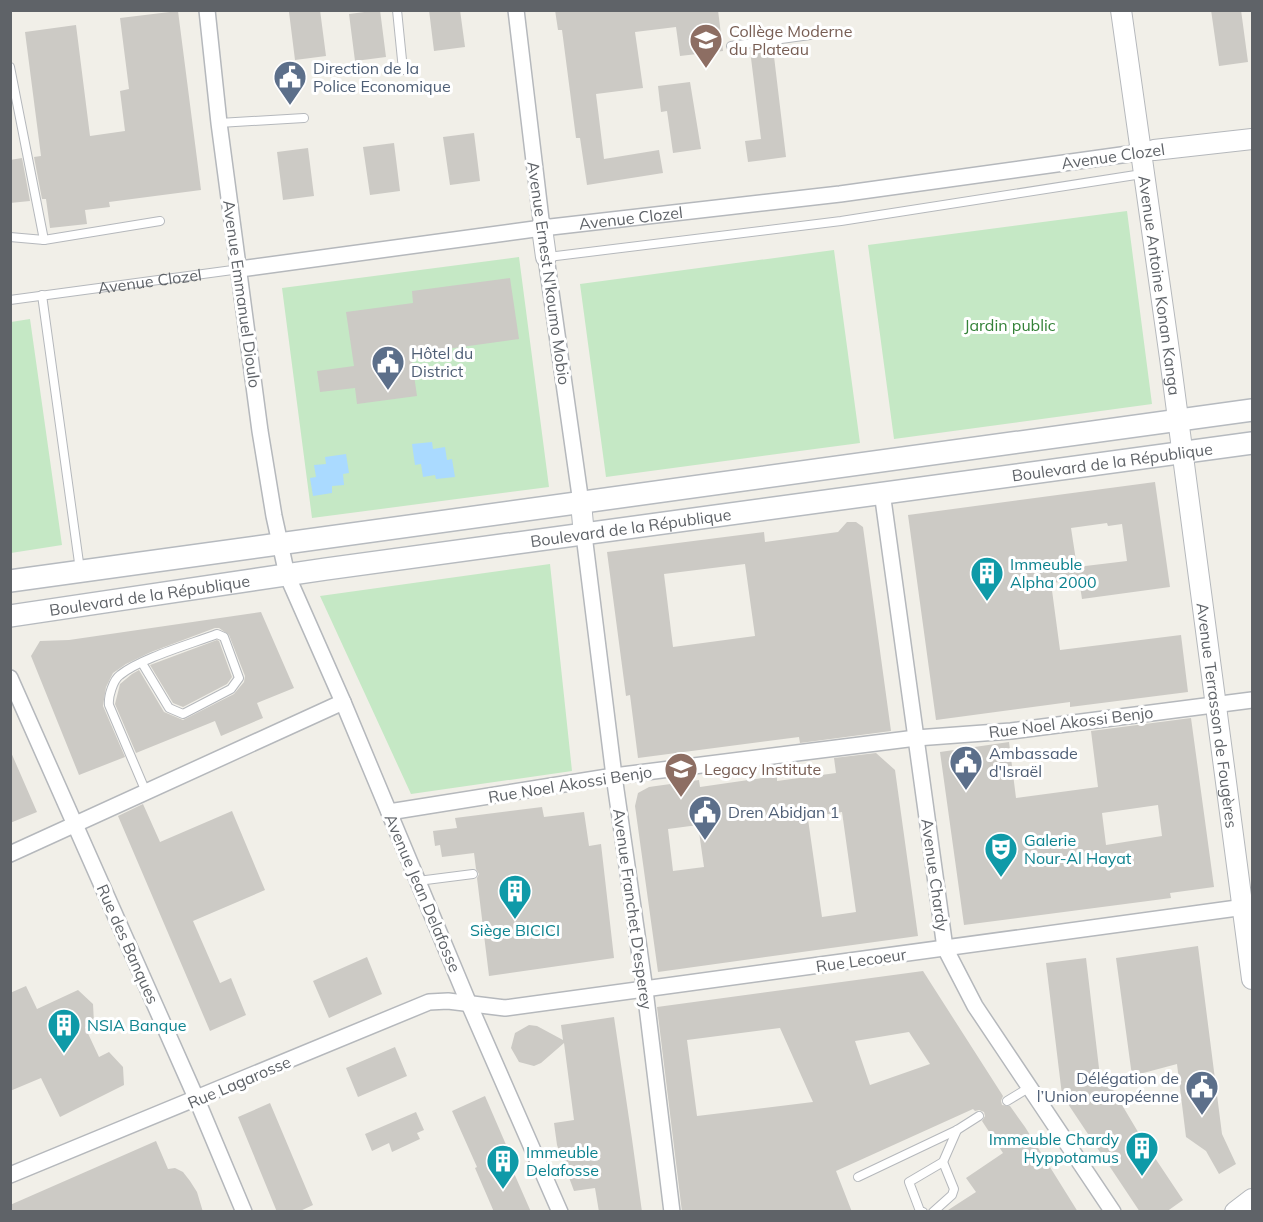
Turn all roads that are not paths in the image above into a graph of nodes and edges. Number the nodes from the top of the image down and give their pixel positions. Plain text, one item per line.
1 (207, 10) edge
2 (397, 10) edge
3 (516, 10) edge
4 (1121, 10) edge
5 (817, 34) dead end
6 (731, 46) dead end
7 (10, 67) edge
8 (403, 70) dead end
9 (304, 118) dead end
10 (219, 123) junction
11 (1252, 139) edge
12 (1147, 151) junction
13 (1143, 173) junction
14 (160, 221) dead end
15 (542, 228) junction
16 (10, 237) edge
17 (45, 240) junction
18 (546, 257) junction
19 (240, 269) junction
20 (42, 295) junction
21 (10, 300) edge
22 (1252, 410) edge
23 (1177, 421) junction
24 (1252, 443) edge
25 (1182, 453) junction
26 (882, 492) junction
27 (580, 504) junction
28 (584, 535) junction
29 (280, 544) junction
30 (80, 571) junction
31 (286, 575) junction
32 (10, 581) edge
33 (10, 616) edge
34 (142, 663) junction
35 (10, 678) edge
36 (1252, 700) edge
37 (343, 702) junction
38 (1217, 705) junction
39 (916, 738) junction
40 (614, 776) junction
41 (147, 792) junction
42 (389, 812) junction
43 (76, 825) junction
44 (10, 854) edge
45 (473, 874) dead end
46 (418, 882) junction
47 (1247, 907) edge
48 (945, 948) junction
49 (1252, 979) edge
50 (645, 990) junction
51 (469, 1004) junction
52 (1030, 1087) junction
53 (197, 1100) junction
54 (1007, 1101) dead end
55 (979, 1116) dead end
56 (957, 1130) junction
57 (943, 1162) junction
58 (10, 1175) edge
59 (858, 1177) dead end
60 (244, 1212) edge
61 (560, 1212) edge
62 (672, 1212) edge
63 (923, 1212) edge
64 (933, 1212) edge
65 (1113, 1212) edge

1 - 10 street, Avenue Emmanuel Dioulo
2 - 8 lane
3 - 15 street, Avenue Ernest N'koumo Mobio
4 - 12 street, Avenue Antoine Konan Kanga
5 - 6 lane
7 - 17 lane
9 - 10 lane
10 - 19 street, Avenue Emmanuel Dioulo
11 - 12 street, Avenue Clozel
12 - 13 street, Avenue Antoine Konan Kanga
12 - 15 street, Avenue Clozel
13 - 18 lane
13 - 23 street, Avenue Antoine Konan Kanga
14 - 17 lane
15 - 18 street, Avenue Ernest N'koumo Mobio
15 - 19 street, Avenue Clozel
16 - 17 lane
18 - 27 street, Avenue Ernest N'koumo Mobio
19 - 20 lane, Avenue Clozel
19 - 29 street, Avenue Emmanuel Dioulo
20 - 21 lane, Avenue Clozel
20 - 30 lane
22 - 23 main road, Boulevard de la République
23 - 25 street, Avenue Antoine Konan Kanga
23 - 27 main road, Boulevard de la République
24 - 25 main road, Boulevard de la République
25 - 26 main road, Boulevard de la République
25 - 38 street, Avenue Terrasson de Fougères
26 - 28 main road, Boulevard de la République
26 - 39 street, Avenue Chardy
27 - 28 street, Avenue Ernest N'koumo Mobio
27 - 29 main road, Boulevard de la République
28 - 31 main road, Boulevard de la République
28 - 40 street, Avenue Franchet D'esperey
29 - 30 main road, Boulevard de la République
29 - 31 street, Avenue Emmanuel Dioulo
30 - 32 main road, Boulevard de la République
31 - 33 main road, Boulevard de la République
31 - 37 street, Avenue Jean Delafosse
34 - 34 lane
34 - 41 lane
35 - 43 street, Rue des Banques
36 - 38 street, Rue Noel Akossi Benjo
37 - 41 street
37 - 42 street, Avenue Jean Delafosse
38 - 39 street, Rue Noel Akossi Benjo
38 - 47 street, Avenue Terrasson de Fougères
39 - 40 street, Rue Noel Akossi Benjo
39 - 48 street, Avenue Chardy
40 - 42 street, Rue Noel Akossi Benjo
40 - 50 street, Avenue Franchet D'esperey
41 - 43 street
42 - 46 street, Avenue Jean Delafosse
43 - 44 street
43 - 53 street, Rue des Banques
45 - 46 lane
46 - 51 street, Avenue Jean Delafosse
47 - 48 street, Rue Lecoeur
47 - 49 street, Avenue Terrasson de Fougères
48 - 50 street, Rue Lecoeur
48 - 52 street, Avenue Chardy
50 - 51 street, Rue Lecoeur
50 - 62 street, Avenue Franchet D'esperey
51 - 53 street, Rue Lagarosse
51 - 61 street, Avenue Jean Delafosse
52 - 54 lane
52 - 65 street, Avenue Chardy
53 - 58 street, Rue Lagarosse
53 - 60 street, Rue des Banques
55 - 56 lane
56 - 57 lane
56 - 59 lane
57 - 63 lane
57 - 64 lane

